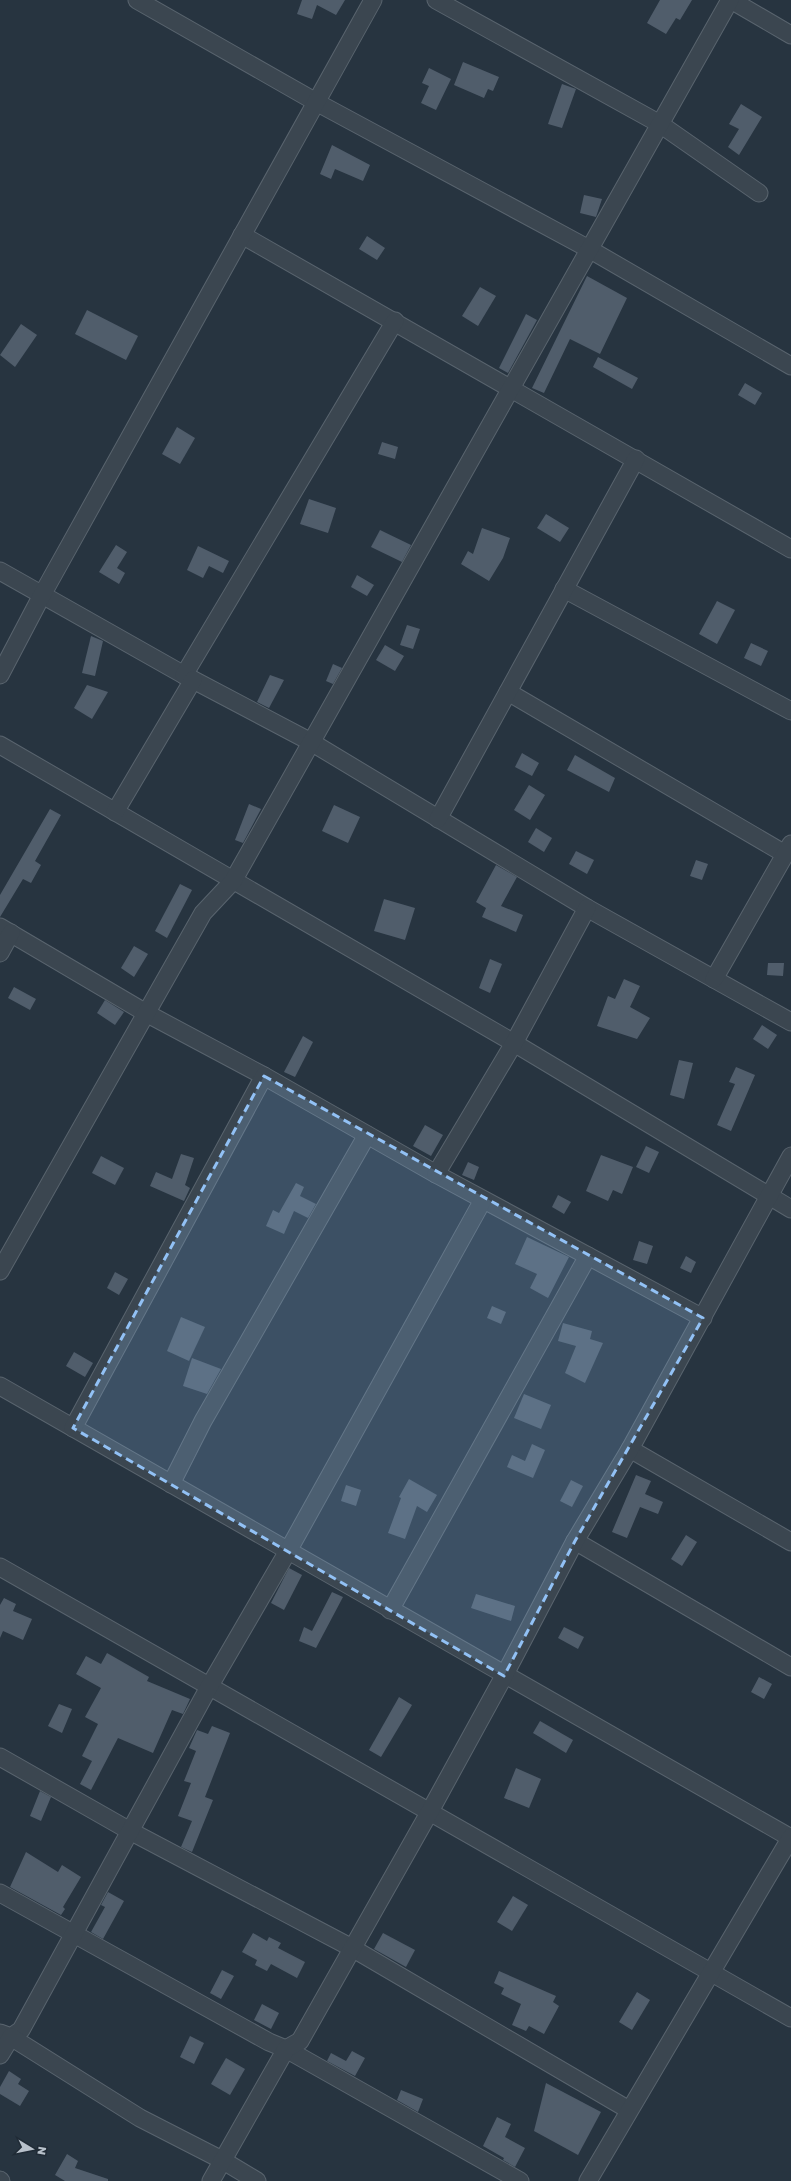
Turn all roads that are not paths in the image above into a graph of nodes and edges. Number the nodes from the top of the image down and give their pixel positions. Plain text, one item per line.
1 (137, 0) edge
2 (373, 0) edge
3 (436, 0) edge
4 (731, 0) edge
5 (791, 35) edge
6 (316, 102) junction
7 (660, 124) junction
8 (759, 193) dead end
9 (242, 235) junction
10 (589, 249) junction
11 (394, 321) junction
12 (791, 366) edge
13 (511, 387) junction
14 (636, 459) junction
15 (791, 549) edge
16 (0, 571) edge
17 (564, 589) junction
18 (42, 595) junction
19 (0, 675) edge
20 (188, 677) junction
21 (508, 692) junction
22 (791, 711) edge
23 (311, 742) junction
24 (0, 745) edge
25 (115, 812) junction
26 (438, 819) junction
27 (788, 849) edge
28 (233, 881) junction
29 (587, 908) junction
30 (6, 930) edge
31 (0, 954) edge
32 (714, 979) junction
33 (146, 1013) junction
34 (791, 1022) edge
35 (514, 1043) junction
36 (264, 1076) junction
37 (367, 1135) junction
38 (791, 1156) edge
39 (436, 1174) junction
40 (768, 1196) junction
41 (483, 1200) junction
42 (791, 1210) edge
43 (588, 1256) junction
44 (0, 1271) edge
45 (703, 1318) junction
46 (0, 1386) edge
47 (73, 1428) junction
48 (630, 1449) junction
49 (171, 1484) junction
50 (575, 1541) junction
51 (791, 1542) edge
52 (288, 1552) junction
53 (0, 1567) edge
54 (390, 1610) junction
55 (791, 1667) edge
56 (504, 1676) junction
57 (209, 1687) junction
58 (0, 1757) edge
59 (429, 1813) junction
60 (130, 1831) junction
61 (791, 1838) edge
62 (0, 1893) edge
63 (74, 1935) junction
64 (352, 1948) junction
65 (711, 1972) junction
66 (791, 2018) edge
67 (6, 2035) edge
68 (286, 2049) junction
69 (0, 2055) edge
70 (629, 2110) junction
71 (222, 2160) junction
72 (211, 2181) edge
73 (257, 2181) edge
74 (520, 2181) edge
75 (588, 2181) edge

1 - 6 street
2 - 6 street
3 - 7 street
4 - 5 street
4 - 7 street
6 - 9 street
6 - 10 street
7 - 8 street
7 - 10 street
9 - 11 street
9 - 18 street
10 - 12 street
10 - 13 street
11 - 13 street
11 - 20 street
13 - 14 street
13 - 23 street
14 - 15 street
14 - 17 street
16 - 18 street
17 - 21 street
17 - 22 street
18 - 19 street
18 - 20 street
20 - 23 street
20 - 25 street
21 - 26 street
21 - 27 street
23 - 26 street
23 - 28 street
24 - 25 street
25 - 28 street
26 - 29 street
27 - 32 street
28 - 33 street
28 - 35 street
29 - 32 street
29 - 35 street
30 - 31 street
30 - 33 street
32 - 34 street
33 - 36 street
33 - 44 street
35 - 39 street
35 - 40 street
36 - 37 street
36 - 47 street
37 - 39 street
37 - 49 street
38 - 40 street
39 - 41 street
40 - 42 street
40 - 45 street
41 - 43 street
41 - 52 street
43 - 45 street
43 - 54 street
45 - 48 street
46 - 47 street
47 - 49 street
48 - 50 street
48 - 51 street
49 - 52 street
50 - 55 street
50 - 56 street
52 - 54 street
52 - 57 street
53 - 57 street
54 - 56 street
56 - 59 street
56 - 61 street
57 - 59 street
57 - 60 street
58 - 60 street
59 - 64 street
59 - 65 street
60 - 63 street
60 - 64 street
61 - 65 street
62 - 63 street
63 - 67 street
63 - 68 street
64 - 68 street
64 - 70 street
65 - 66 street
65 - 70 street
67 - 69 street
67 - 71 street
68 - 71 street
68 - 74 street
70 - 75 street
71 - 72 street
71 - 73 street

